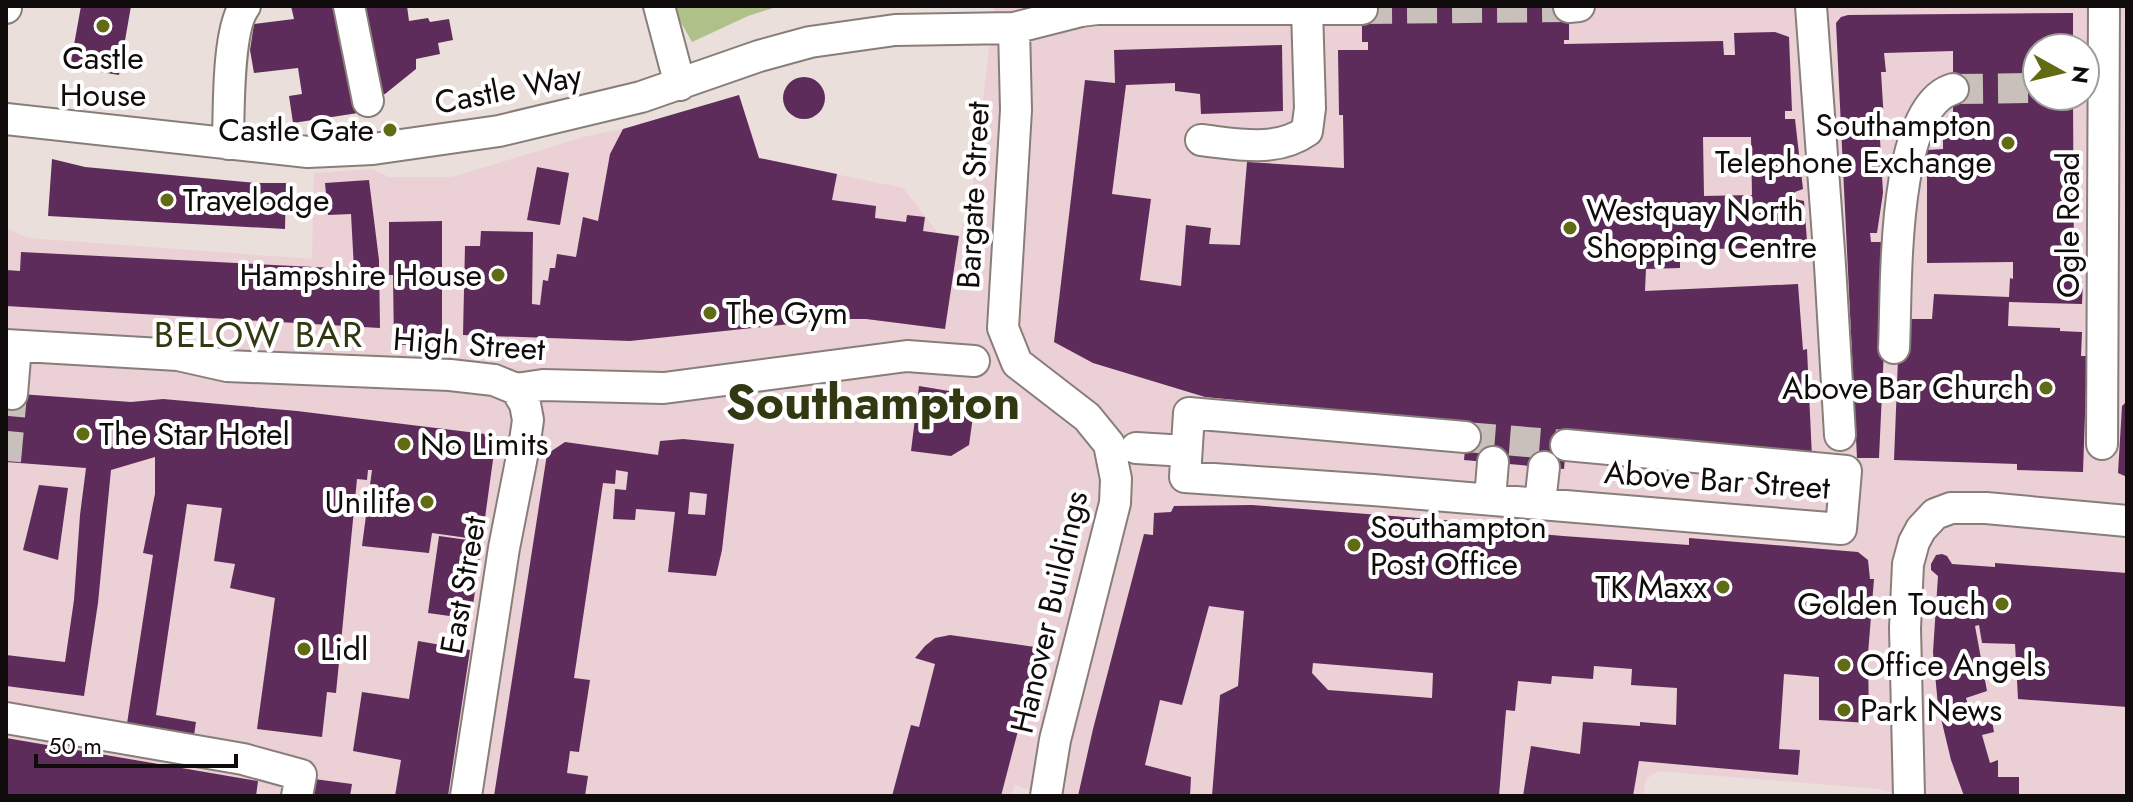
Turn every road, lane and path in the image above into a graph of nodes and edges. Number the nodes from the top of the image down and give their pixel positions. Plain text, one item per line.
1 (245, 6) edge
2 (349, 6) edge
3 (659, 6) edge
4 (1579, 6) edge
5 (1811, 6) edge
6 (2104, 6) edge
7 (1569, 7) edge
8 (1307, 9) junction
9 (1362, 9) dead end
10 (1014, 28) junction
11 (2101, 32) edge
12 (680, 85) junction
13 (1953, 89) tunnel mouth
14 (368, 101) dead end
15 (2095, 112) edge
16 (6, 119) edge
17 (1201, 140) dead end
18 (228, 144) junction
19 (11, 345) edge
20 (1894, 348) dead end
21 (974, 361) dead end
22 (516, 389) junction
23 (12, 394) dead end
24 (1840, 435) dead end
25 (1465, 437) tunnel mouth
26 (2102, 444) dead end
27 (1566, 445) tunnel mouth
28 (1122, 446) junction
29 (1186, 451) junction
30 (1493, 462) dead end
31 (1544, 467) dead end
32 (1490, 499) junction
33 (1540, 503) junction
34 (2127, 521) edge
35 (6, 718) edge
36 (297, 796) edge
37 (466, 796) edge
38 (1046, 796) edge
39 (1909, 796) edge

1 - 18 street
2 - 14 street
3 - 12 street
4 - 7 street
5 - 24 street
6 - 11 street, Ogle Road
8 - 9 street, Castle Way
8 - 10 street, Castle Way
8 - 17 street
10 - 12 street, Castle Way
10 - 28 street, Bargate Street
12 - 18 street, Castle Way
13 - 20 street
15 - 26 street, Ogle Road
16 - 18 street, Castle Way
19 - 22 street, High Street
19 - 23 street
21 - 22 street, High Street
22 - 37 street, East Street
25 - 29 street
27 - 33 street, Above Bar Street
28 - 29 street
28 - 38 street, Hanover Buildings
29 - 32 street, Above Bar Street
30 - 32 street
31 - 33 street
32 - 33 street, Above Bar Street
34 - 39 street
35 - 36 street

